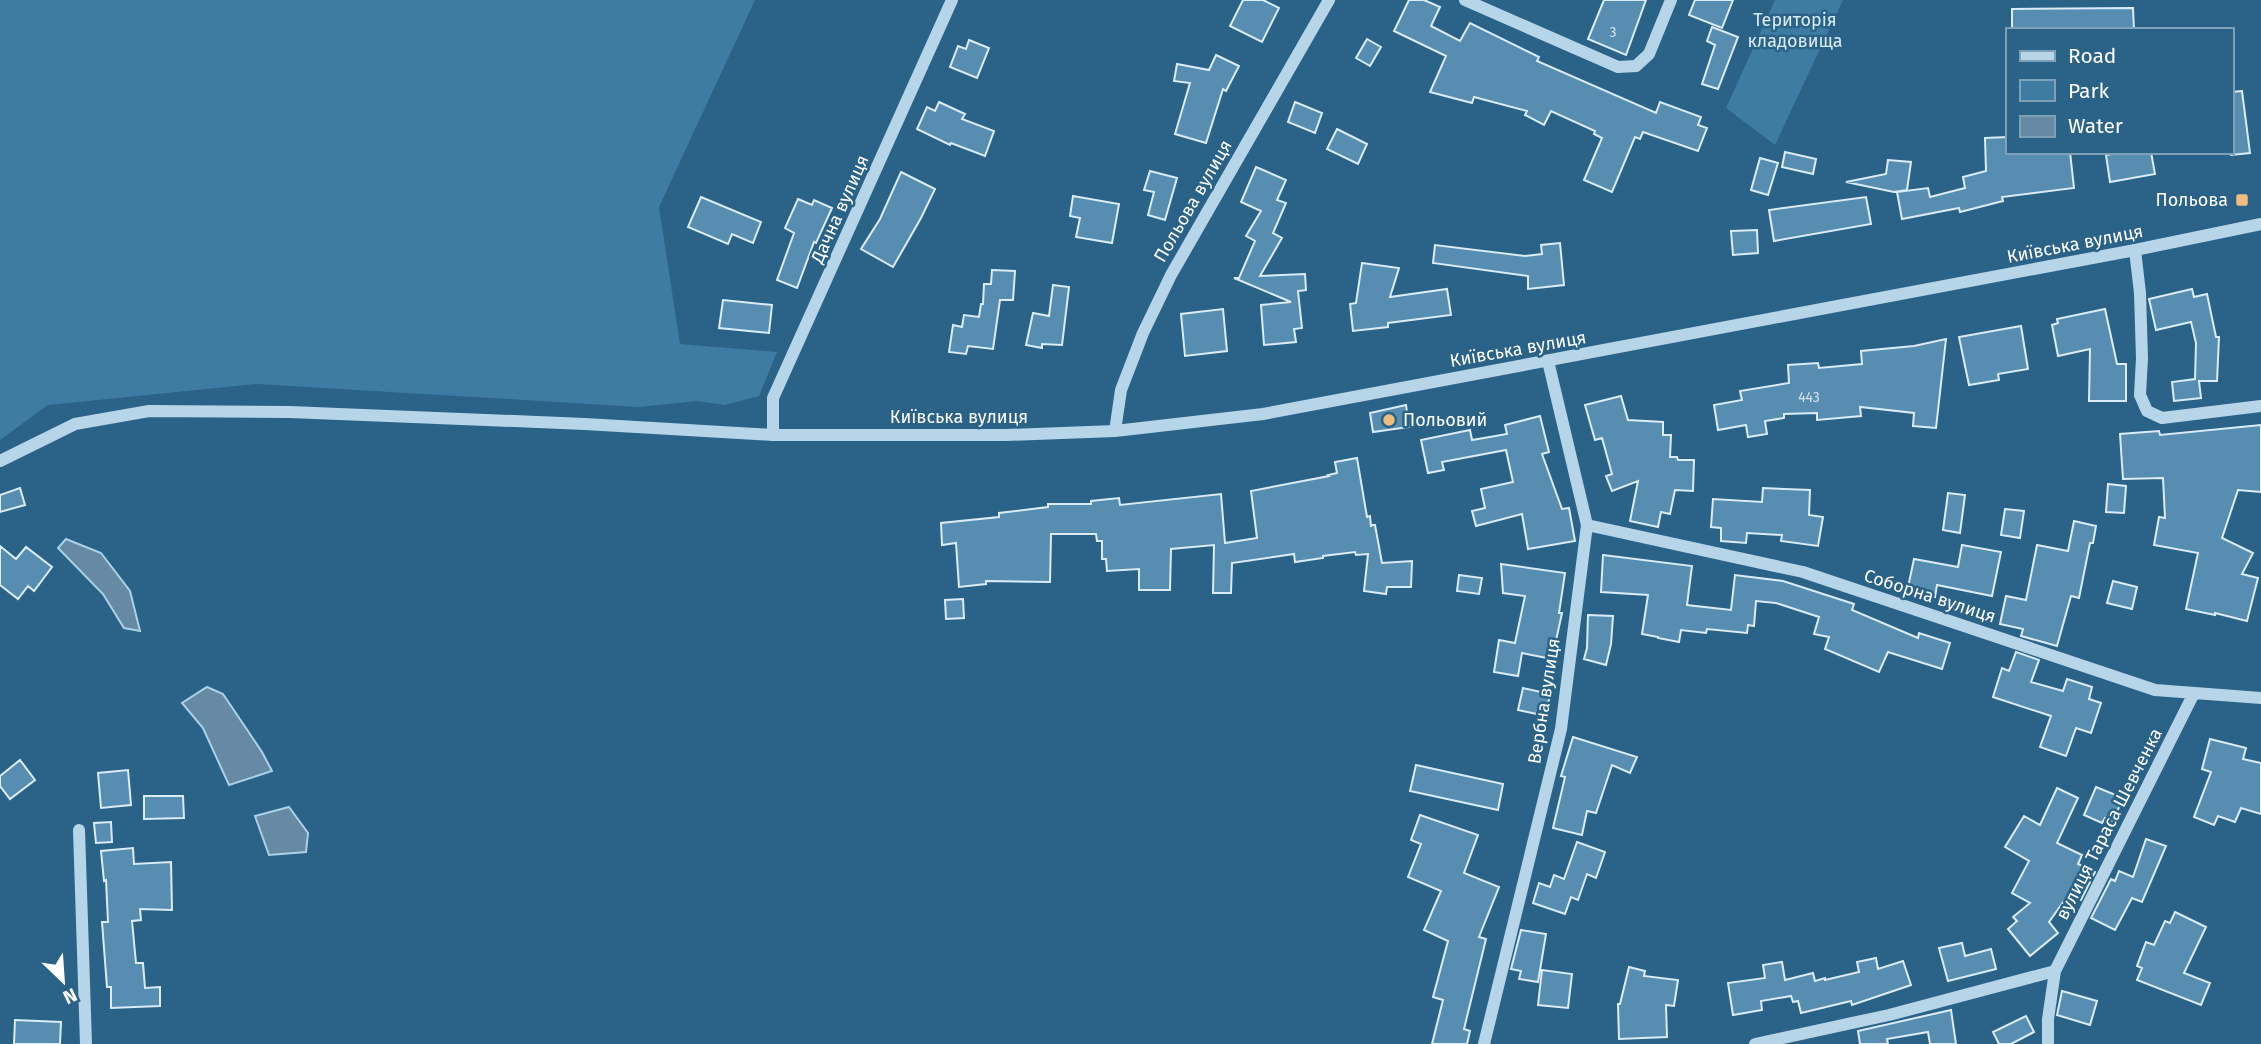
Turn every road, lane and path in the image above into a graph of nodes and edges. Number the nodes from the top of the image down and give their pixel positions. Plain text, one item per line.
1 (952, 0) edge
2 (1329, 0) edge
3 (1465, 0) edge
4 (1671, 0) edge
5 (2261, 223) edge
6 (2135, 250) junction
7 (1548, 361) junction
8 (2261, 407) edge
9 (1115, 431) junction
10 (773, 435) junction
11 (0, 461) edge
12 (1587, 525) junction
13 (2194, 693) junction
14 (2261, 698) edge
15 (79, 830) dead end
16 (2055, 971) junction
17 (86, 1044) edge
18 (1484, 1044) edge
19 (1755, 1044) edge
20 (2048, 1044) edge

1 - 10 street, Дачна вулиця
2 - 9 street, Польова вулиця
3 - 4 street
5 - 6 street, Київська вулиця
6 - 7 street, Київська вулиця
6 - 8 street
7 - 9 street, Київська вулиця
7 - 12 street, Вербна вулиця
9 - 10 street, Київська вулиця
10 - 11 street, Київська вулиця
12 - 13 street, Соборна вулиця
12 - 18 street, Вербна вулиця
13 - 14 street, Соборна вулиця
13 - 16 street, вулиця Тараса Шевченка
15 - 17 street
16 - 19 street
16 - 20 street, вулиця Тараса Шевченка

